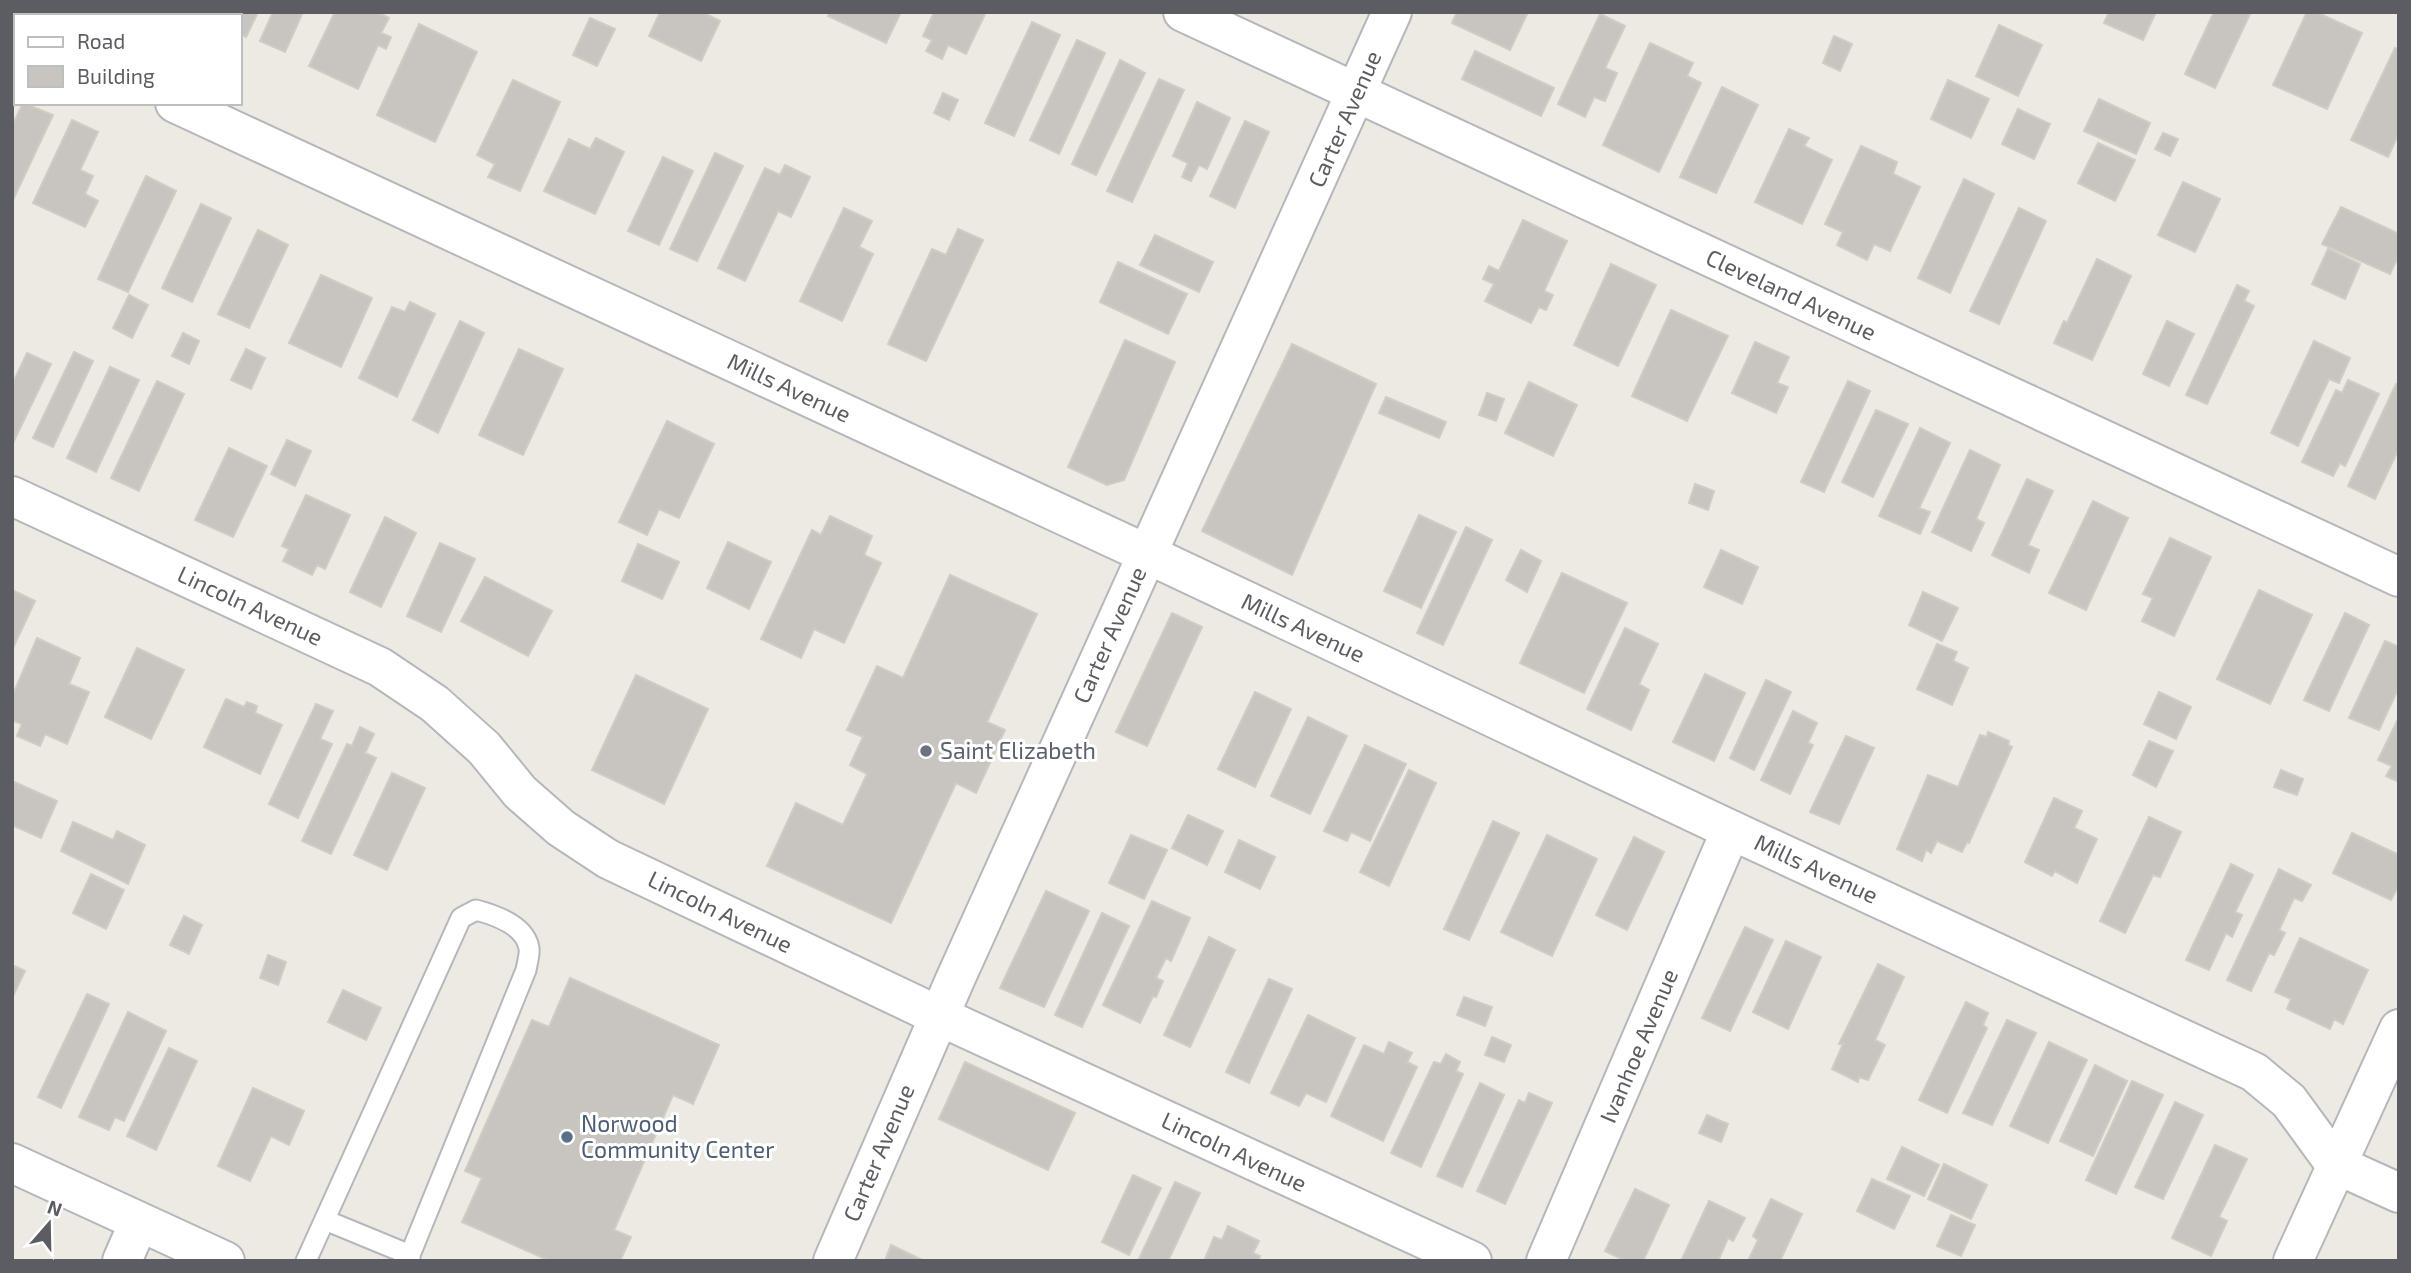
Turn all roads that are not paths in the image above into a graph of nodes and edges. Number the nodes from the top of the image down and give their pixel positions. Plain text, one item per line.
1 (1183, 12) edge
2 (1392, 12) edge
3 (1357, 94) junction
4 (179, 105) edge
5 (12, 496) edge
6 (1147, 554) junction
7 (2399, 577) edge
8 (1731, 830) junction
9 (939, 1016) junction
10 (2399, 1029) edge
11 (12, 1163) edge
12 (2335, 1164) junction
13 (2399, 1193) edge
14 (324, 1220) junction
15 (139, 1222) junction
16 (410, 1258) edge
17 (122, 1261) edge
18 (225, 1261) edge
19 (306, 1261) edge
20 (833, 1261) edge
21 (1472, 1261) edge
22 (1546, 1261) edge
23 (2293, 1261) edge

1 - 3 street, Cleveland Avenue
2 - 3 street, Carter Avenue
3 - 6 street, Carter Avenue
3 - 7 street, Cleveland Avenue
4 - 6 street, Mills Avenue
5 - 9 street, Lincoln Avenue
6 - 8 street, Mills Avenue
6 - 9 street, Carter Avenue
8 - 12 street, Mills Avenue
8 - 22 street, Ivanhoe Avenue
9 - 20 street, Carter Avenue
9 - 21 street, Lincoln Avenue
10 - 12 street
11 - 15 street
12 - 13 street, Mills Avenue
12 - 23 street
14 - 16 lane
14 - 16 lane
14 - 19 lane
15 - 17 street
15 - 18 street

